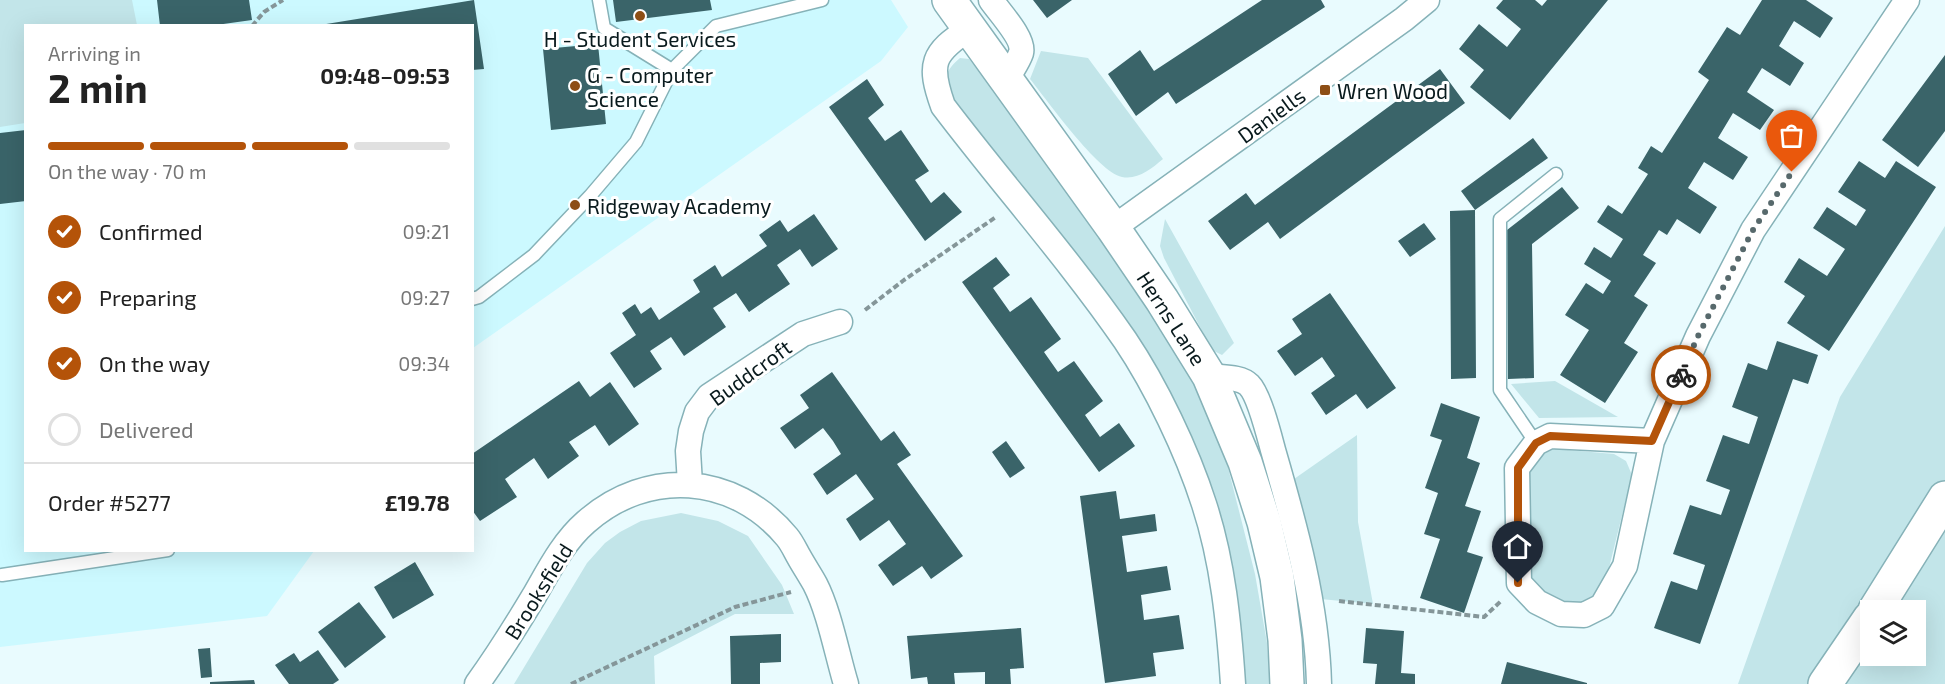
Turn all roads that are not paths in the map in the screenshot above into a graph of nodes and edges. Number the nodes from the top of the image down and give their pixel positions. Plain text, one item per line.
1 (600, 0) edge
2 (822, 0) edge
3 (949, 0) edge
4 (991, 0) edge
5 (1427, 0) edge
6 (1907, 0) edge
7 (969, 29) junction
8 (672, 70) junction
9 (1006, 79) junction
10 (1556, 174) dead end
11 (1113, 228) junction
12 (474, 298) edge
13 (840, 322) road end
14 (1209, 376) junction
15 (1652, 441) junction
16 (1536, 443) junction
17 (690, 484) junction
18 (1945, 498) edge
19 (155, 552) edge
20 (2, 575) dead end
21 (1881, 600) edge
22 (1860, 633) edge
23 (477, 684) edge
24 (846, 684) edge
25 (1233, 684) edge
26 (1287, 684) edge
27 (1319, 684) edge
28 (1825, 684) edge

1 - 8 lane
2 - 8 lane
3 - 7 street, Herns Lane
4 - 9 street
5 - 11 street, Daniells
6 - 15 street
7 - 9 street, Herns Lane
7 - 25 street
8 - 12 lane
9 - 11 street, Herns Lane
10 - 16 lane
11 - 14 street, Herns Lane
13 - 17 street, Buddcroft
14 - 26 street, Herns Lane
14 - 27 street
15 - 16 street
15 - 16 street
17 - 23 street, Brooksfield
17 - 24 street, Brooksfield
18 - 21 street
19 - 20 lane
22 - 28 street

